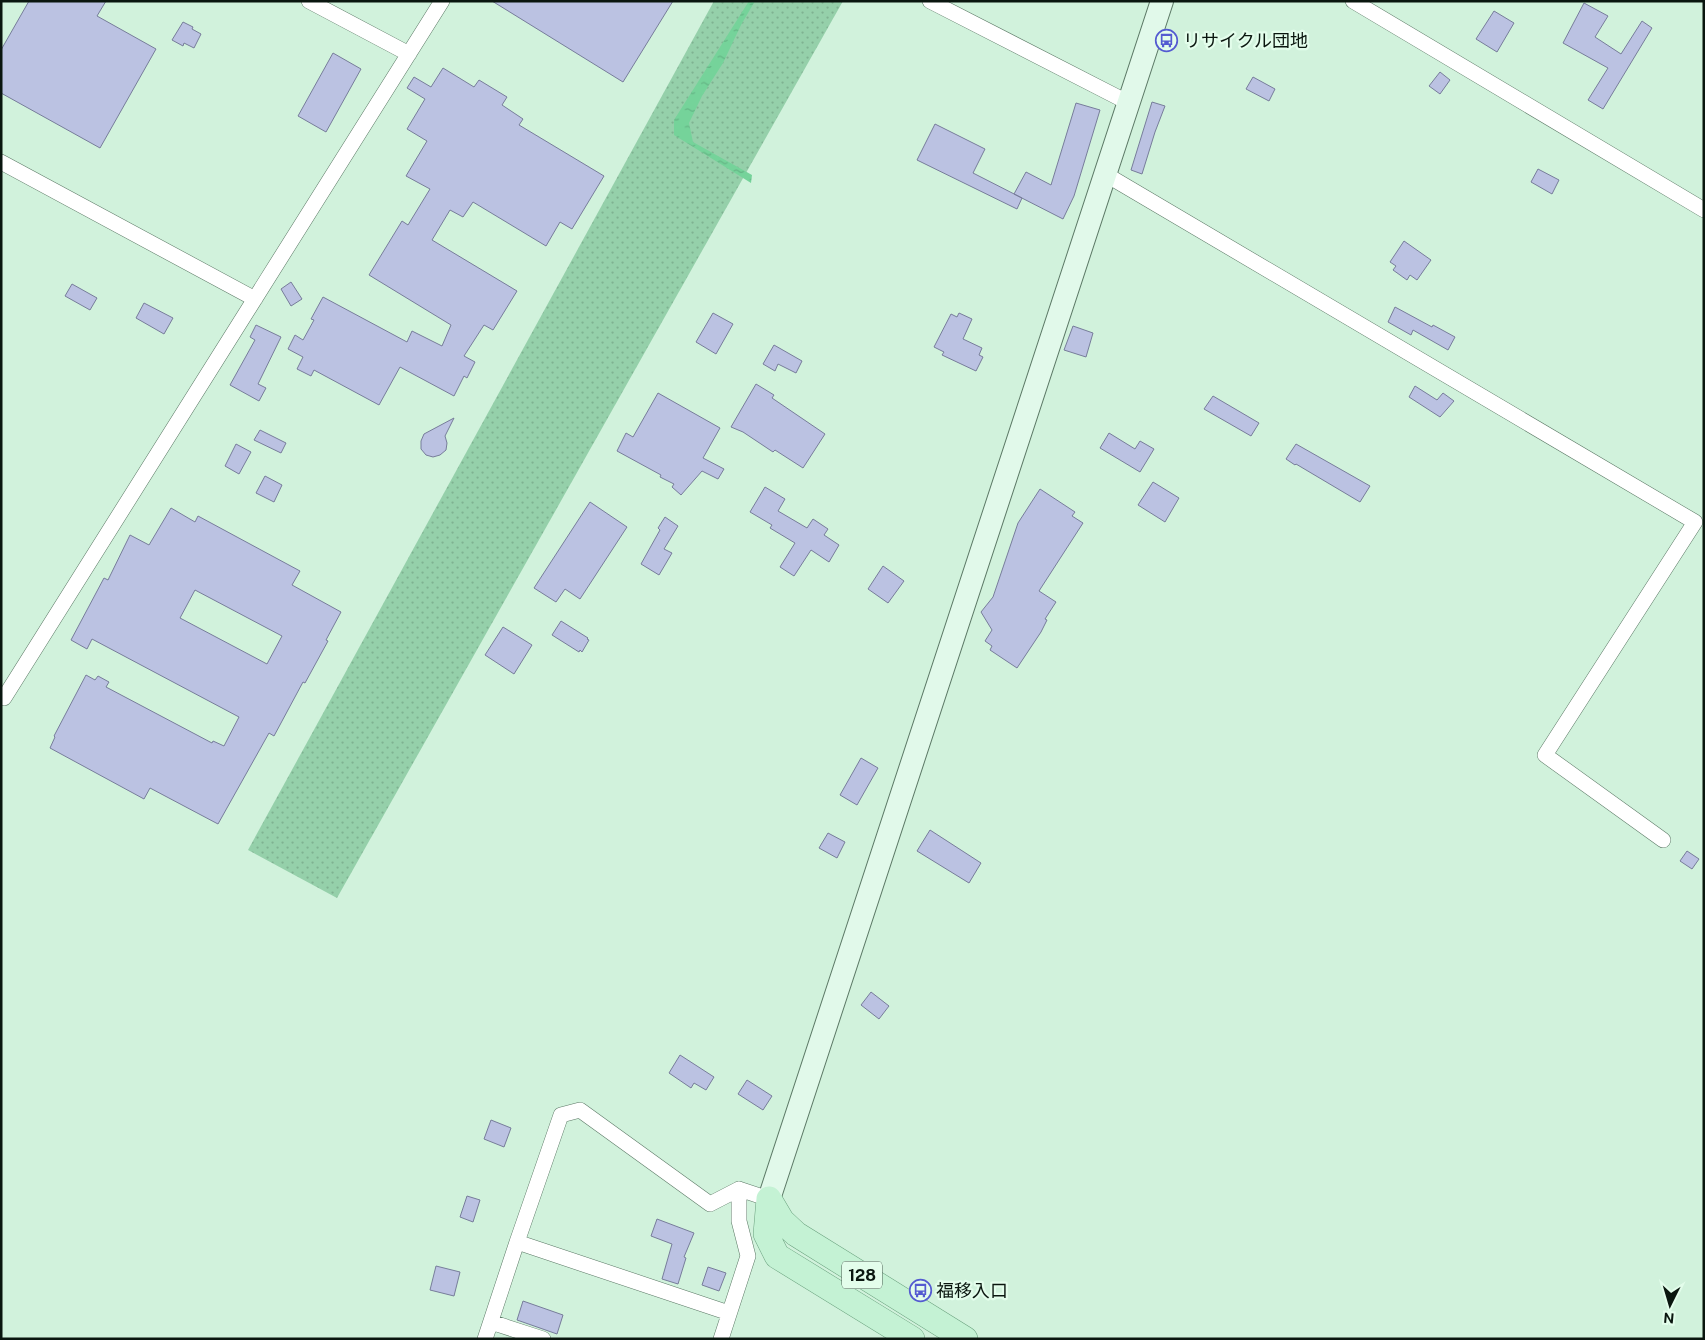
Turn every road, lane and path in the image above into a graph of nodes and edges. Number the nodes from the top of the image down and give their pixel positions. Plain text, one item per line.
1 (309, 1) edge
2 (442, 1) edge
3 (930, 1) edge
4 (1162, 1) edge
5 (1353, 1) edge
6 (409, 54) junction
7 (1128, 103) junction
8 (1, 162) edge
9 (1105, 174) junction
10 (1704, 210) edge
11 (254, 299) junction
12 (4, 698) dead end
13 (1663, 840) dead end
14 (739, 1189) junction
15 (769, 1200) junction
16 (517, 1242) junction
17 (729, 1313) junction
18 (491, 1322) junction
19 (486, 1339) edge
20 (543, 1339) edge
21 (721, 1339) edge
22 (912, 1339) edge
23 (966, 1339) edge

1 - 6 street
2 - 6 street
3 - 7 street
4 - 7 street
5 - 10 street
6 - 11 street
7 - 9 street
8 - 11 street
9 - 13 street
9 - 15 street
11 - 12 street
14 - 15 street
14 - 16 street
14 - 17 street
15 - 22 main road, 128
15 - 23 main road, 128
16 - 17 street
16 - 18 street
17 - 21 street
18 - 19 street
18 - 20 street

